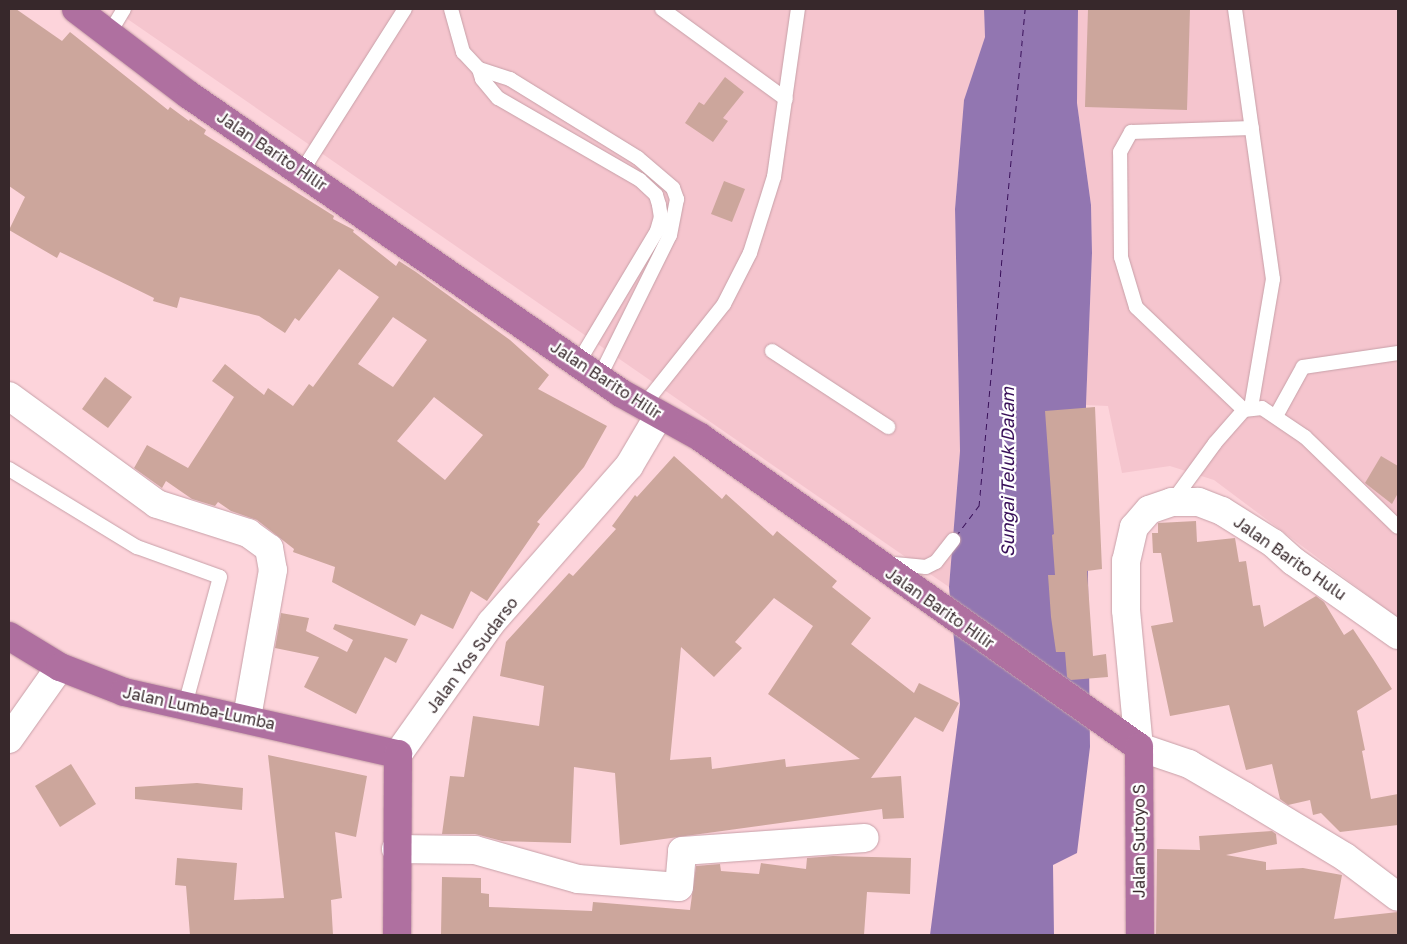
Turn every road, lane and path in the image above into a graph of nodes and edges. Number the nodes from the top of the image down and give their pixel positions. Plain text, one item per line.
1 (76, 9) edge
2 (124, 9) edge
3 (405, 9) edge
4 (451, 9) edge
5 (662, 9) edge
6 (798, 9) edge
7 (1235, 9) edge
8 (109, 34) junction
9 (479, 69) junction
10 (786, 99) junction
11 (1252, 128) junction
12 (302, 171) junction
13 (673, 188) junction
14 (656, 195) junction
15 (772, 351) dead end
16 (1398, 353) edge
17 (589, 370) junction
18 (9, 396) edge
19 (1248, 409) junction
20 (651, 411) junction
21 (1276, 416) junction
22 (888, 427) dead end
23 (9, 469) edge
24 (1172, 502) junction
25 (1398, 527) edge
26 (953, 540) dead end
27 (876, 563) junction
28 (1398, 635) edge
29 (9, 636) edge
30 (60, 668) junction
31 (185, 705) junction
32 (247, 718) junction
33 (9, 740) edge
34 (1139, 747) junction
35 (398, 754) junction
36 (866, 838) dead end
37 (396, 849) junction
38 (1398, 897) edge
39 (397, 935) edge
40 (1140, 935) edge

1 - 8 highway, Jalan Barito Hilir
2 - 8 lane
3 - 12 lane
4 - 9 lane
5 - 10 lane
6 - 10 lane
7 - 11 lane
8 - 12 highway, Jalan Barito Hilir
9 - 13 lane
9 - 14 lane
10 - 20 lane
11 - 19 lane
11 - 19 lane
12 - 17 highway, Jalan Barito Hilir
13 - 14 lane
13 - 17 lane
14 - 17 lane
15 - 22 lane
16 - 21 lane
17 - 20 highway, Jalan Barito Hilir
18 - 32 street
19 - 21 lane
19 - 24 lane
20 - 27 highway, Jalan Barito Hilir
20 - 35 street, Jalan Yos Sudarso
21 - 25 lane
23 - 31 lane
24 - 28 street, Jalan Barito Hulu
24 - 34 street, Jalan Barito Hulu
26 - 27 lane
27 - 34 highway, Jalan Barito Hilir
29 - 30 highway, Jalan Lumba-Lumba
30 - 31 highway, Jalan Lumba-Lumba
30 - 33 street
31 - 32 highway, Jalan Lumba-Lumba
32 - 35 highway, Jalan Lumba-Lumba
34 - 38 street
34 - 40 highway, Jalan Sutoyo S
35 - 37 highway
36 - 37 street
37 - 39 highway

